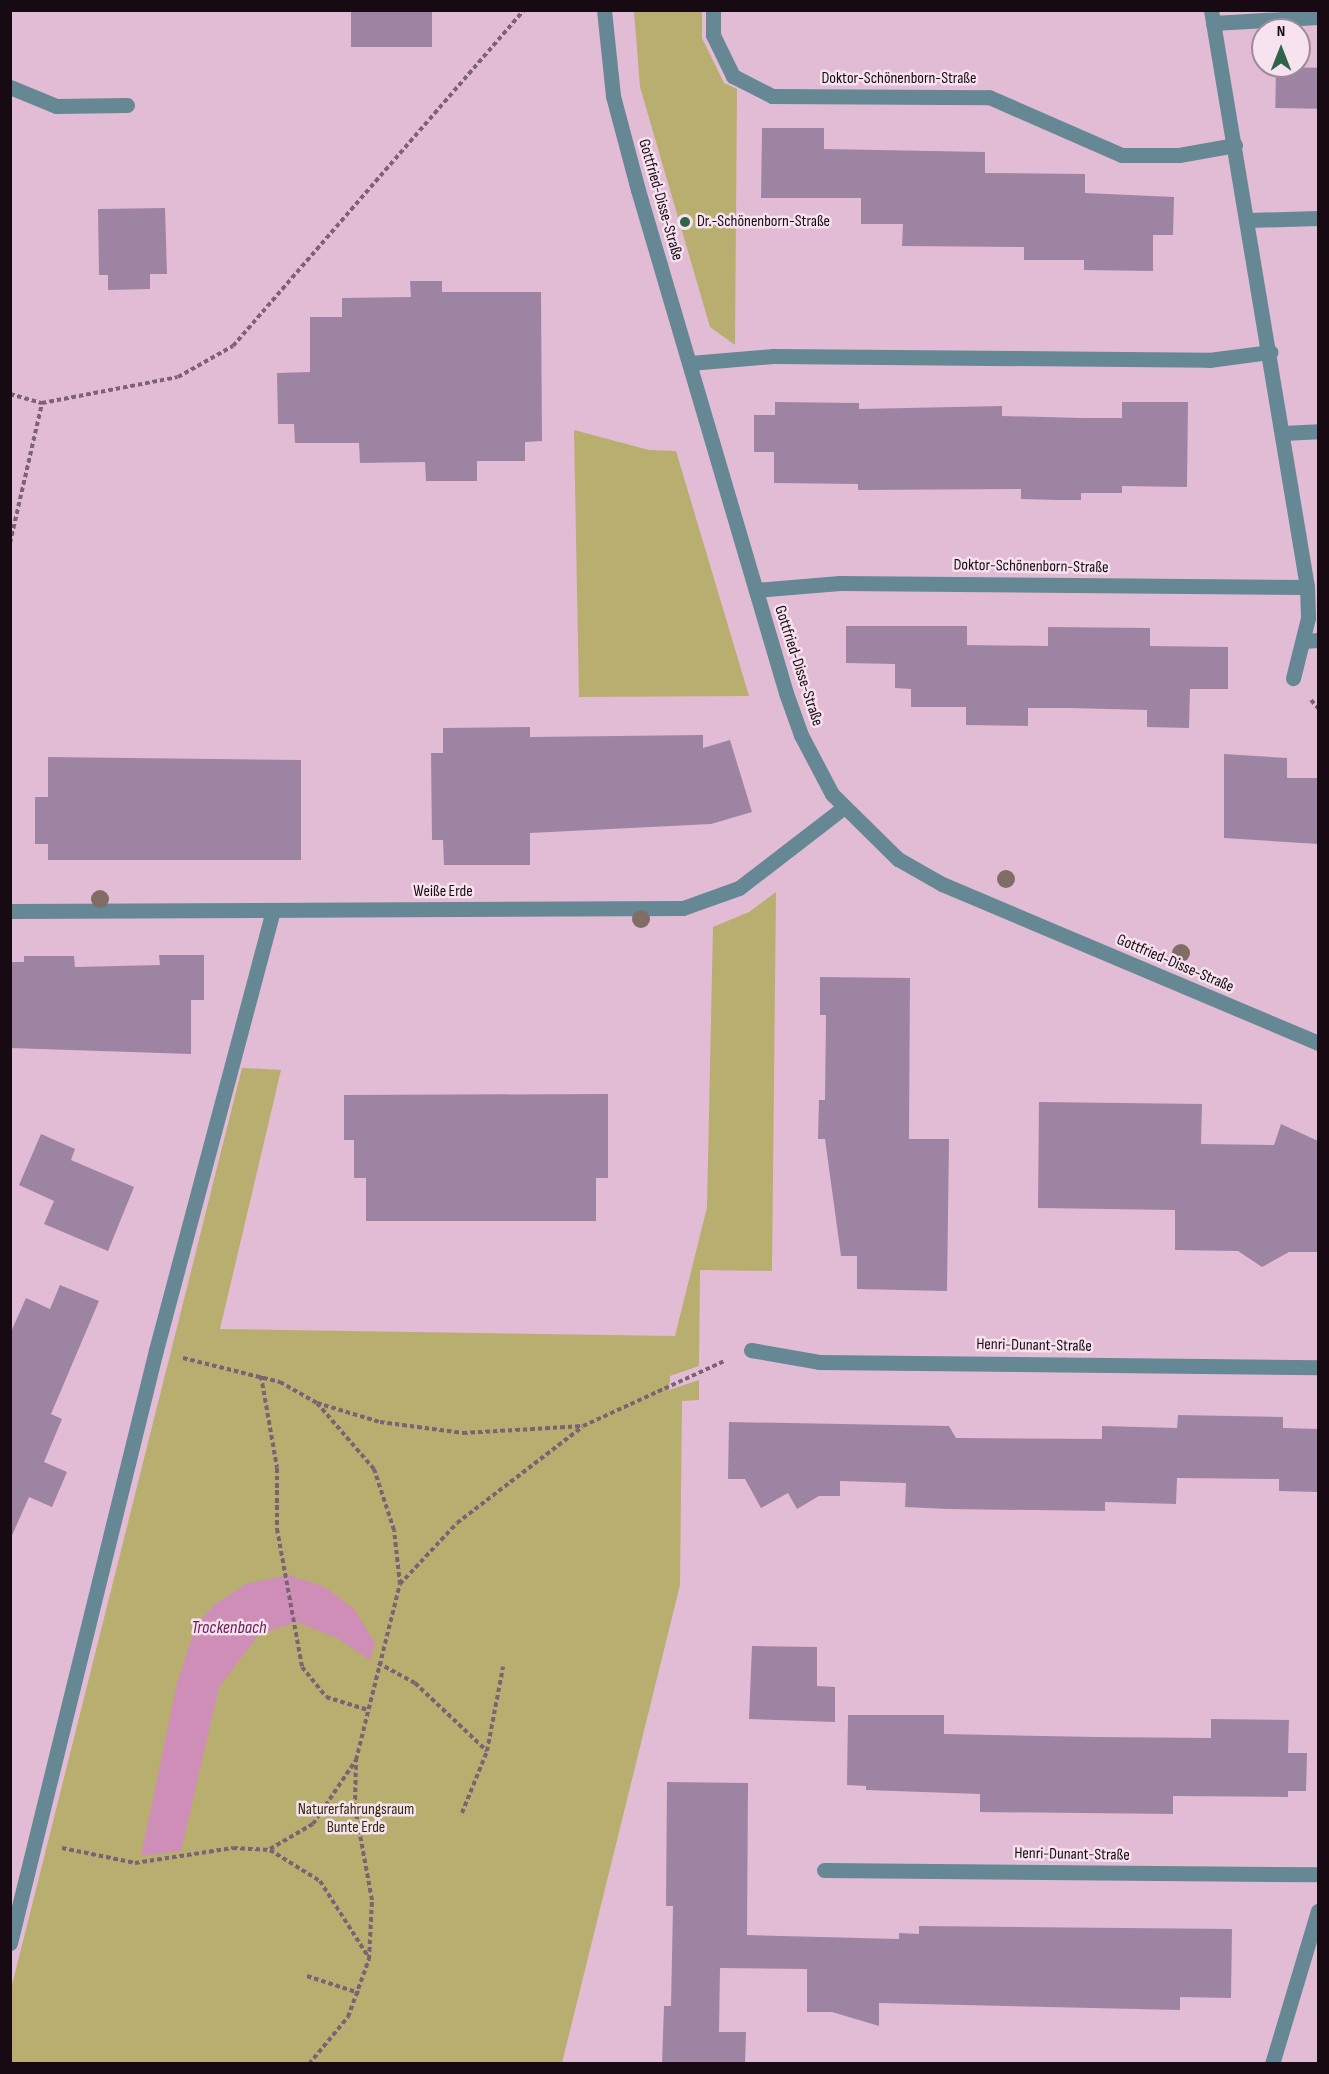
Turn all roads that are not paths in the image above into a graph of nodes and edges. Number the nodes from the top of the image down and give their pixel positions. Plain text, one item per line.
1 (604, 10) edge
2 (713, 10) edge
3 (1212, 17) edge
4 (1318, 17) edge
5 (10, 87) edge
6 (127, 105) dead end
7 (1236, 145) junction
8 (1318, 218) edge
9 (1249, 220) junction
10 (1270, 352) junction
11 (690, 363) junction
12 (1318, 431) edge
13 (1284, 433) junction
14 (1307, 587) junction
15 (756, 590) junction
16 (1311, 641) edge
17 (1293, 678) dead end
18 (843, 808) junction
19 (273, 910) junction
20 (10, 911) edge
21 (1318, 1043) edge
22 (751, 1350) road end
23 (1318, 1367) edge
24 (824, 1870) dead end
25 (1318, 1874) edge
26 (1318, 1911) edge
27 (10, 1943) edge
28 (1272, 2064) edge

1 - 11 street, Gottfried-Disse-Straße
2 - 7 street, Doktor-Schönenborn-Straße
3 - 4 street
3 - 7 street
5 - 6 street
7 - 9 street
8 - 9 street
9 - 10 street
10 - 11 street
10 - 13 street
11 - 15 street, Gottfried-Disse-Straße
12 - 13 street
13 - 14 street
14 - 15 street, Doktor-Schönenborn-Straße
14 - 16 street
15 - 18 street, Gottfried-Disse-Straße
16 - 17 street
18 - 19 street, Weiße Erde
18 - 21 street, Gottfried-Disse-Straße
19 - 20 street, Weiße Erde
19 - 27 street
22 - 23 street, Henri-Dunant-Straße
24 - 25 street, Henri-Dunant-Straße
26 - 28 street

